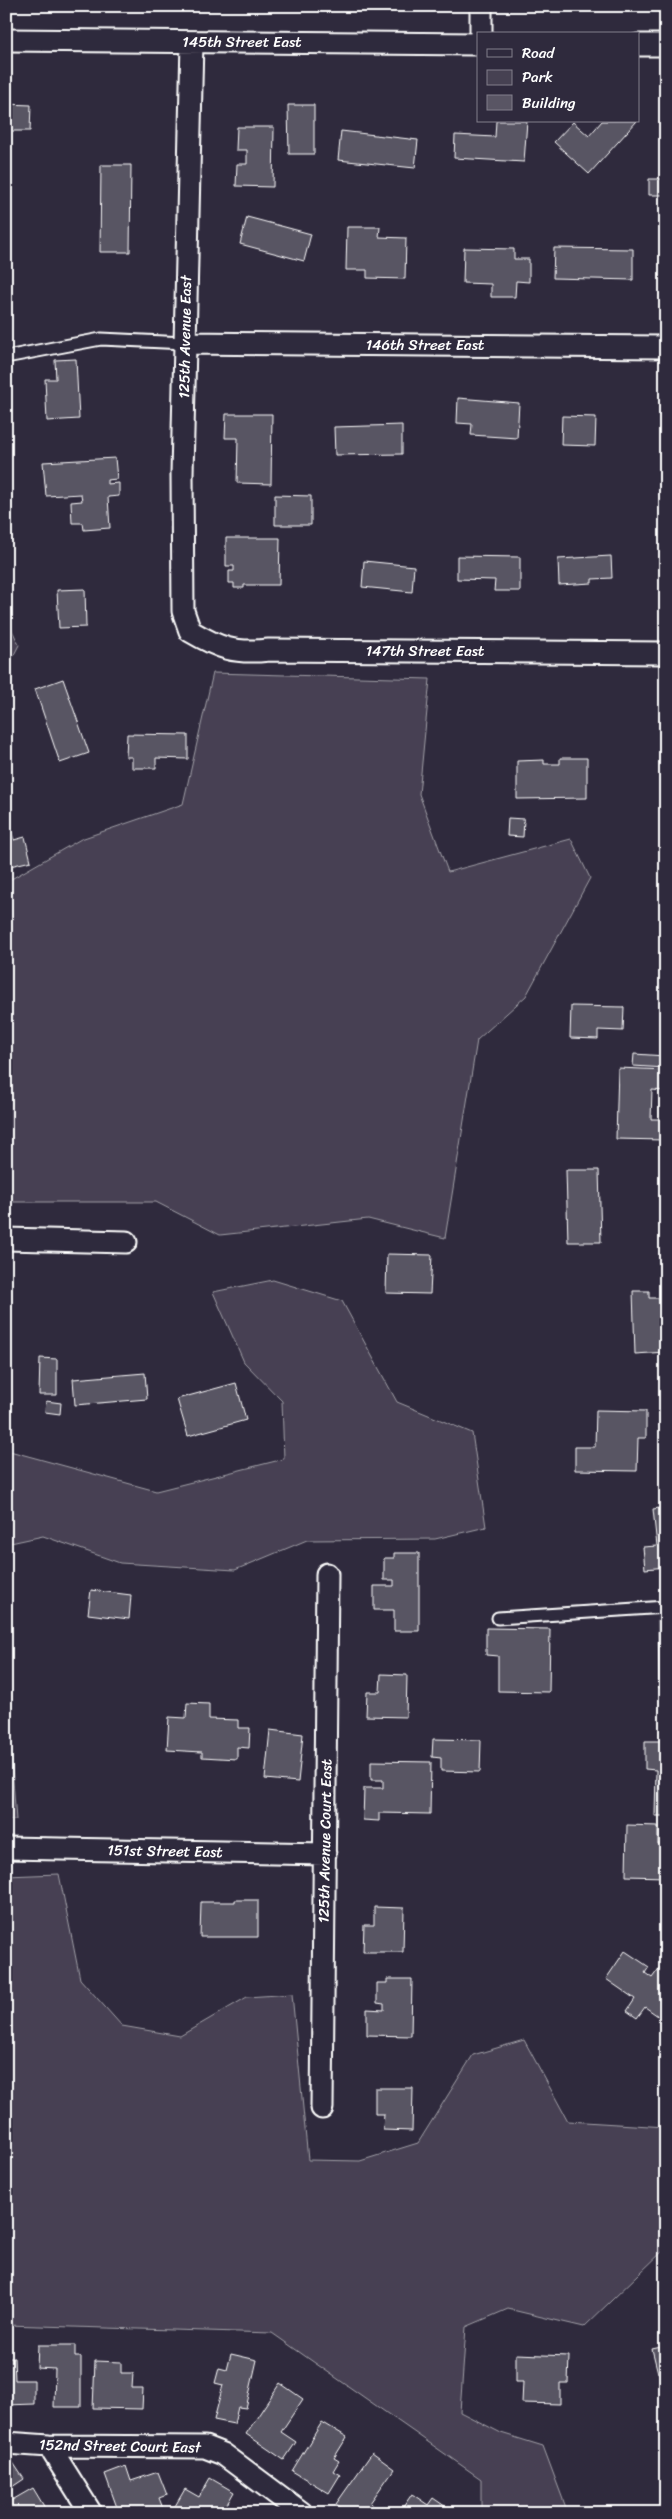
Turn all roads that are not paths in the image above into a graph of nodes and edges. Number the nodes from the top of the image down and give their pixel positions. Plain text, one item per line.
1 (481, 6) edge
2 (481, 32) edge
3 (6, 40) edge
4 (192, 42) junction
5 (477, 44) edge
6 (640, 45) edge
7 (666, 45) edge
8 (185, 343) junction
9 (666, 347) edge
10 (6, 357) edge
11 (190, 631) joint
12 (666, 653) edge
13 (6, 1239) edge
14 (126, 1242) dead end
15 (327, 1574) dead end
16 (666, 1607) edge
17 (498, 1618) dead end
18 (6, 1848) edge
19 (325, 1854) junction
20 (322, 2108) dead end
21 (6, 2443) edge
22 (49, 2446) junction
23 (91, 2513) edge
24 (302, 2513) edge

1 - 2 street
3 - 4 street, 145th Street East
4 - 5 street, 145th Street East
4 - 8 street, 125th Avenue East
6 - 7 street
8 - 9 street, 146th Street East
8 - 10 lane
8 - 11 street, 125th Avenue East
11 - 12 street, 147th Street East
13 - 14 street
15 - 19 street, 125th Avenue Court East
16 - 17 lane
18 - 19 street, 151st Street East
19 - 20 street, 125th Avenue Court East
21 - 22 street, 152nd Street Court East
22 - 23 street
22 - 24 street, 152nd Street Court East

